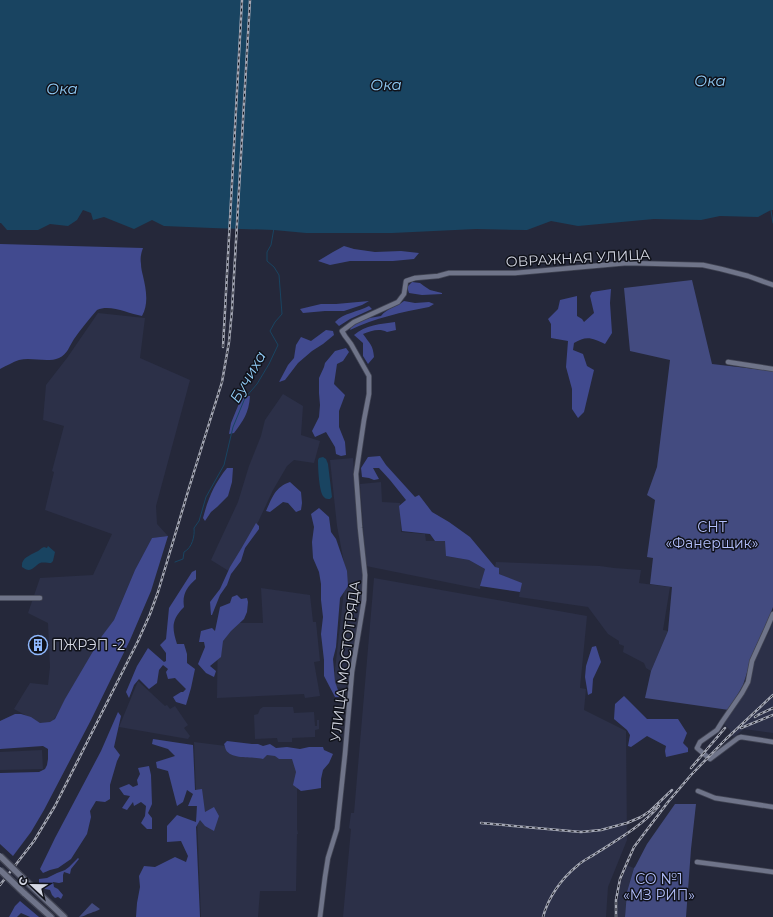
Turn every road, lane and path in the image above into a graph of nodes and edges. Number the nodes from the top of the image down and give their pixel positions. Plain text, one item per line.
1 (406, 281) joint
2 (773, 285) edge
3 (728, 362) dead end
4 (773, 369) edge
5 (0, 598) edge
6 (40, 598) dead end
7 (773, 614) edge
8 (773, 742) edge
9 (698, 792) dead end
10 (773, 807) edge
11 (0, 856) edge
12 (698, 862) dead end
13 (0, 870) edge
14 (773, 872) edge
15 (50, 917) edge
16 (64, 917) edge
17 (320, 917) edge

1 - 2 street, ОВРАЖНАЯ УЛИЦА
1 - 17 street, УЛИЦА МОСТОТРЯДА
3 - 4 street
5 - 6 street
7 - 8 street
9 - 10 street
11 - 16 street, bridge
12 - 14 street
13 - 15 street, bridge

